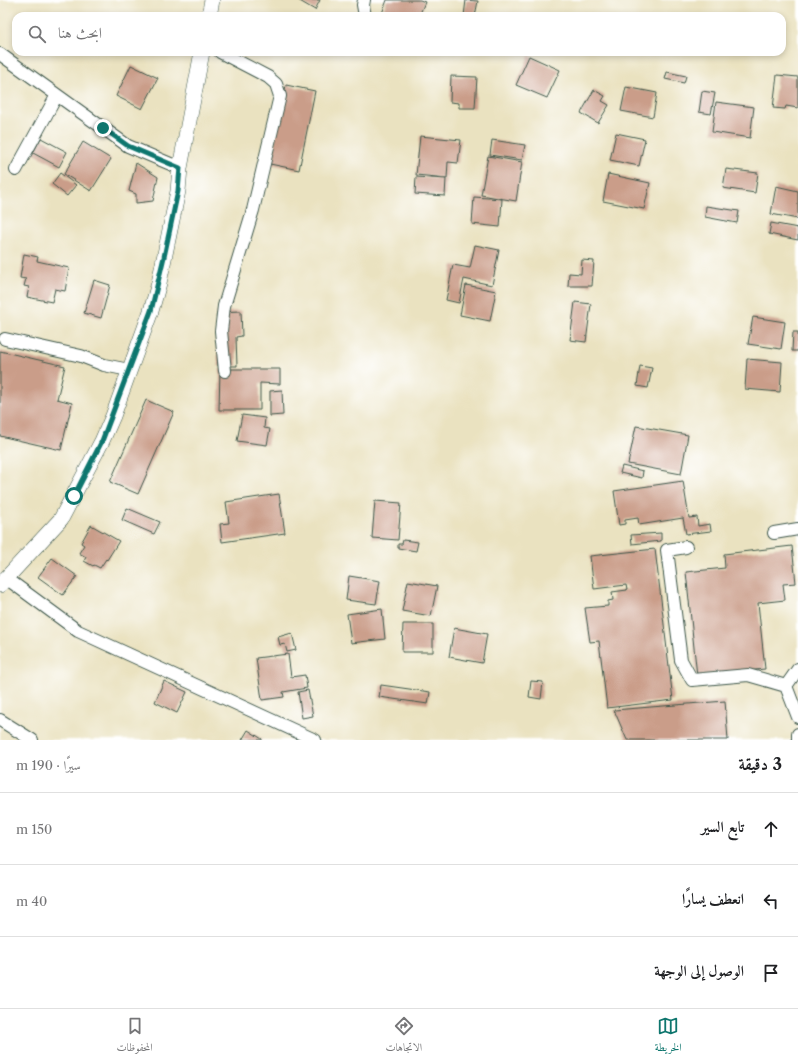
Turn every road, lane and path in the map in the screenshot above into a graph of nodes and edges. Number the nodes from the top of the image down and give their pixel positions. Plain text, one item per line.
1 (212, 0) edge
2 (364, 0) edge
3 (210, 12) edge
4 (365, 12) edge
5 (0, 54) edge
6 (201, 56) edge
7 (228, 56) edge
8 (57, 95) junction
9 (180, 168) junction
10 (16, 170) dead end
11 (5, 339) dead end
12 (129, 370) junction
13 (224, 371) dead end
14 (798, 530) edge
15 (774, 533) dead end
16 (686, 547) dead end
17 (3, 581) edge
18 (798, 669) edge
19 (786, 686) junction
20 (798, 717) edge
21 (0, 720) edge
22 (798, 734) edge
23 (32, 740) edge
24 (316, 740) edge
25 (798, 740) edge

1 - 3 street
2 - 4 street
5 - 8 street
6 - 9 street
7 - 13 street
8 - 9 street
8 - 10 street
9 - 12 street
11 - 12 street
12 - 17 street
14 - 15 street
16 - 19 street
17 - 24 street
18 - 19 street
19 - 20 street
21 - 23 street
22 - 25 street

